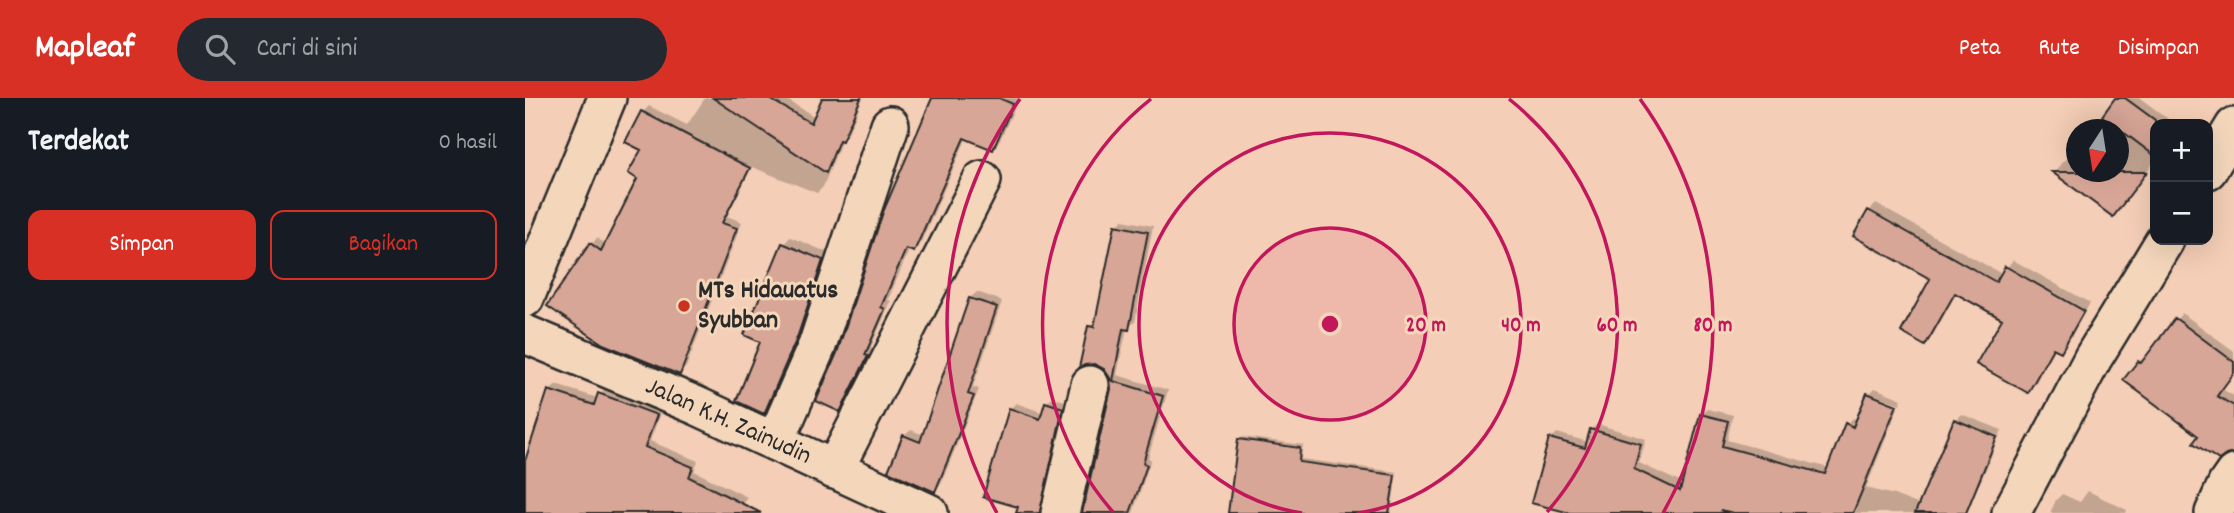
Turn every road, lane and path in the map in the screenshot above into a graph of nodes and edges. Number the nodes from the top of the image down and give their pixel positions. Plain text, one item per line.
1 (607, 98) edge
2 (890, 125) dead end
3 (2234, 127) edge
4 (2213, 162) edge
5 (982, 180) dead end
6 (2162, 245) edge
7 (525, 298) edge
8 (525, 334) edge
9 (1090, 386) dead end
10 (775, 442) junction
11 (834, 470) junction
12 (2234, 474) edge
13 (865, 500) edge
14 (929, 513) edge
15 (1060, 513) edge
16 (2011, 513) edge
17 (2214, 513) edge

1 - 7 street
2 - 10 street
3 - 4 street
5 - 11 street
6 - 16 street
8 - 10 street, Jalan K.H. Zainudin
9 - 15 street
10 - 11 street, Jalan K.H. Zainudin
11 - 13 street, Jalan K.H. Zainudin
12 - 17 street
13 - 14 street, Jalan K.H. Zainudin

